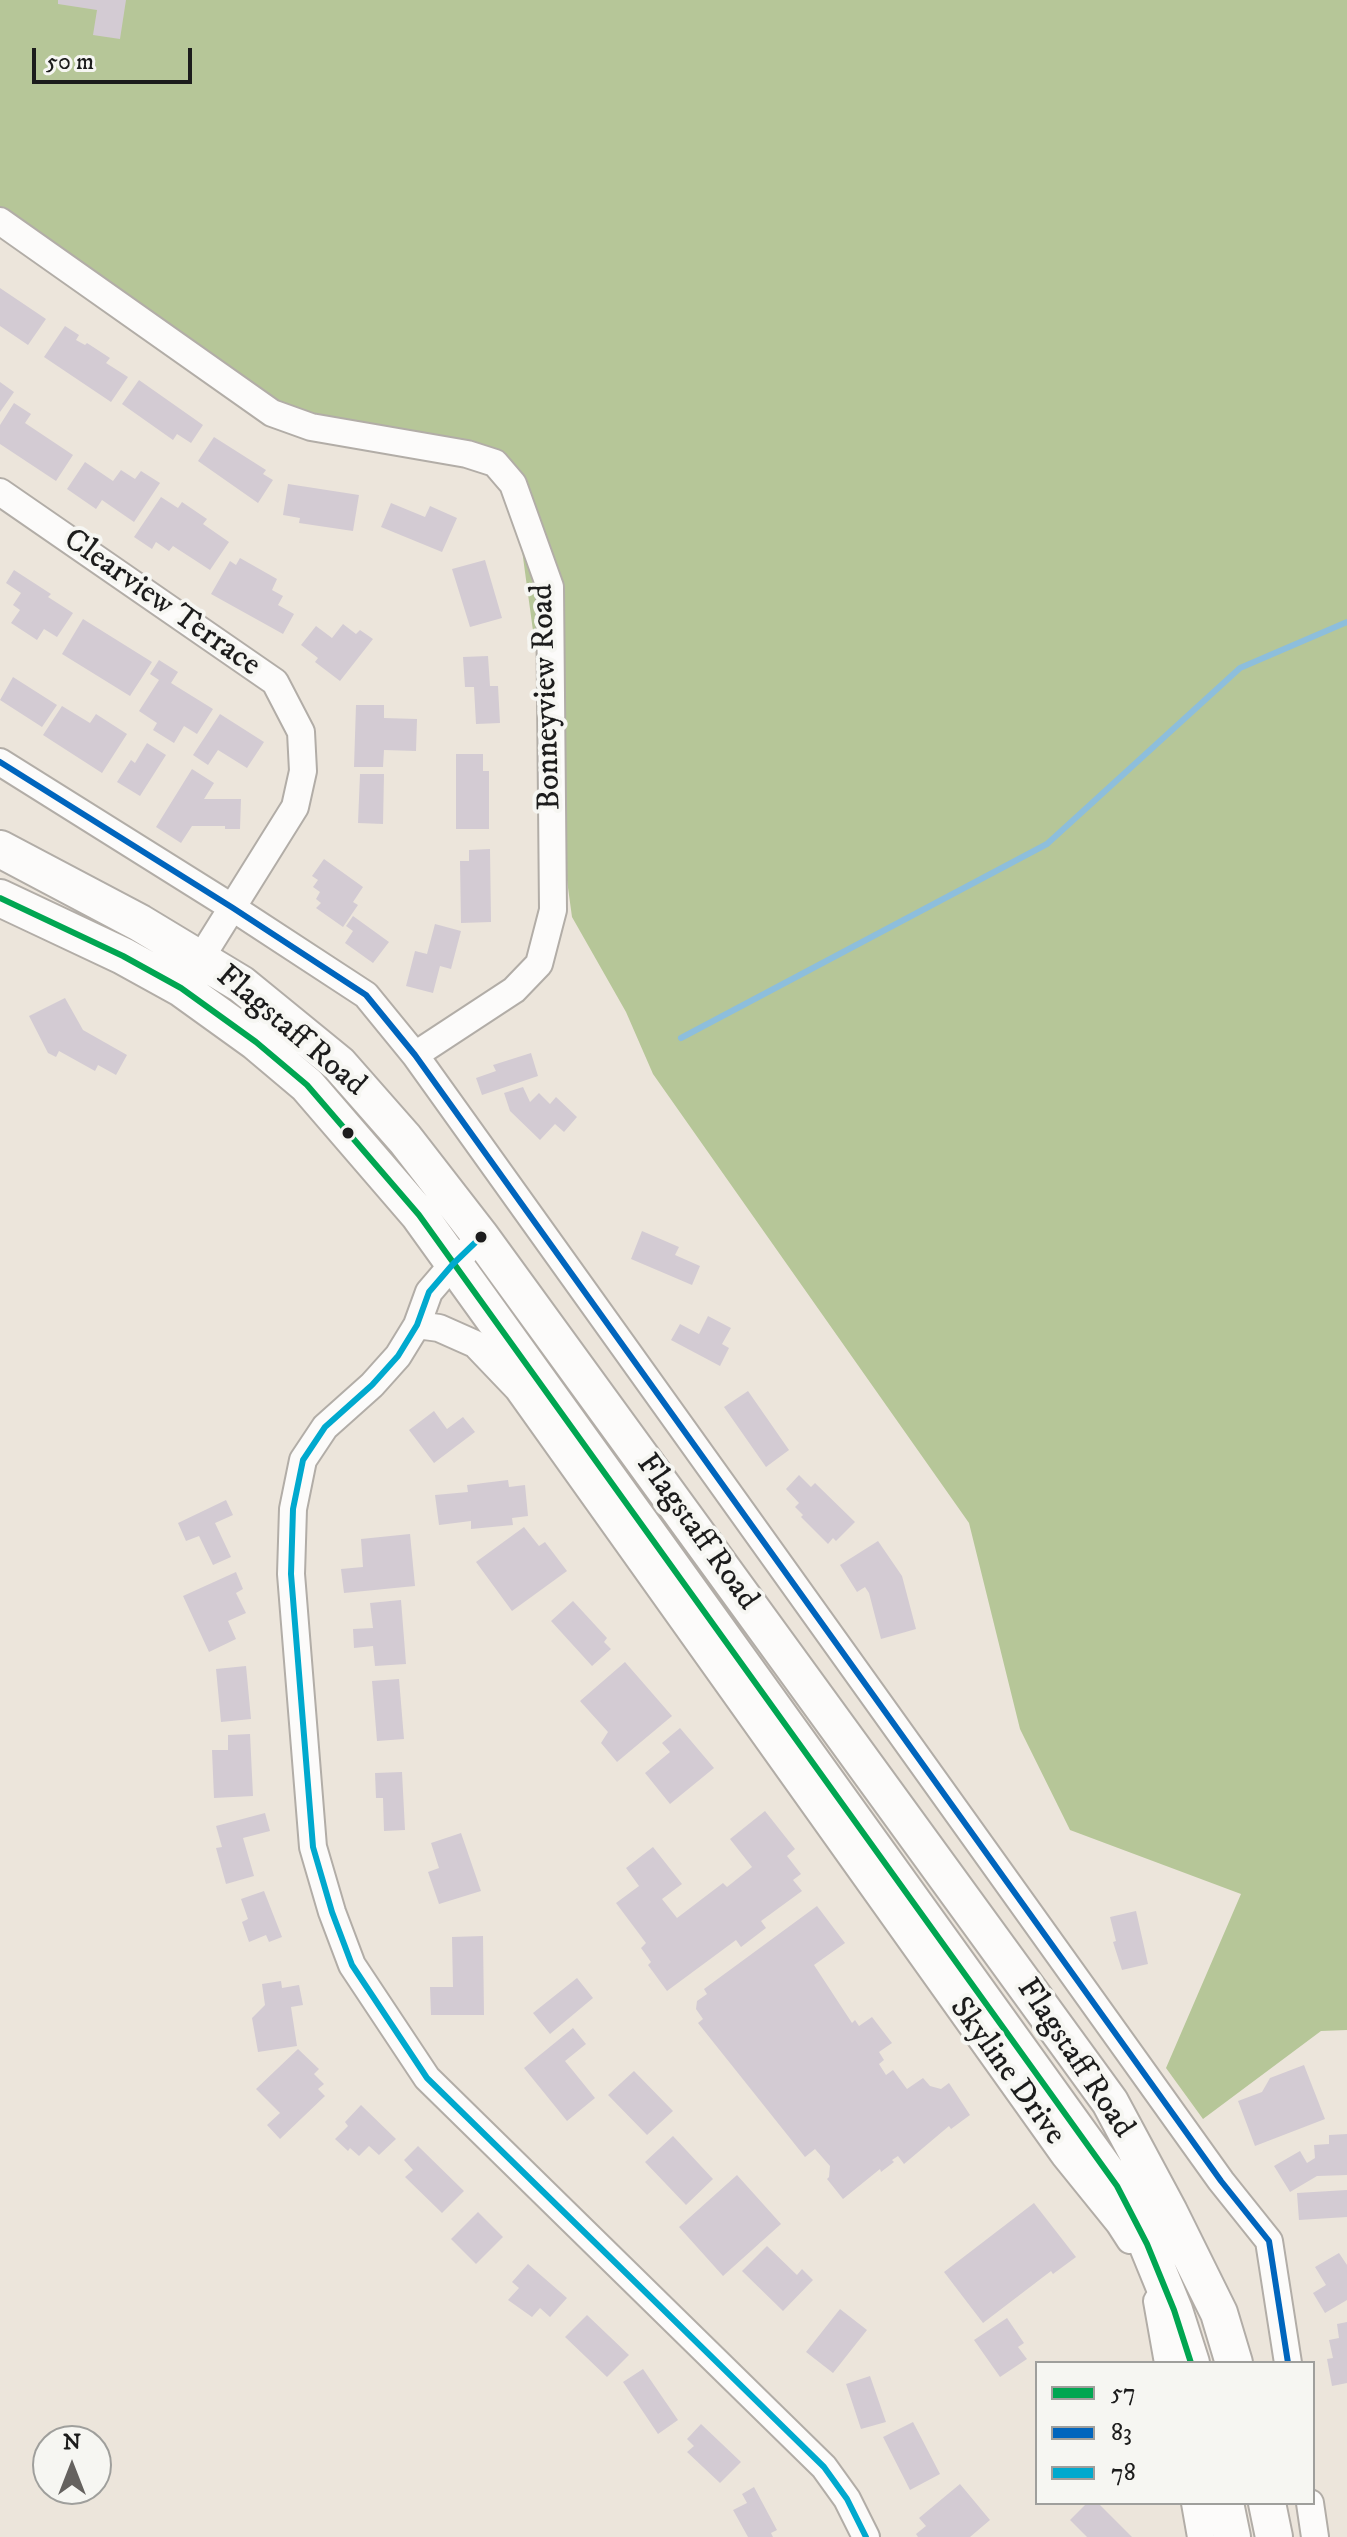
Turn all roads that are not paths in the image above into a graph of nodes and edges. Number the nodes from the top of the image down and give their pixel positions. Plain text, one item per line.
1 (0, 221) edge
2 (0, 492) edge
3 (0, 762) edge
4 (0, 849) edge
5 (0, 898) edge
6 (233, 908) junction
7 (201, 958) junction
8 (181, 988) junction
9 (415, 1055) junction
10 (481, 1237) junction
11 (453, 1264) junction
12 (417, 1325) junction
13 (1168, 2361) edge
14 (1190, 2361) edge
15 (1233, 2361) edge
16 (1288, 2361) edge
17 (1195, 2505) edge
18 (1225, 2505) edge
19 (1267, 2505) edge
20 (1310, 2505) edge
21 (866, 2537) edge
22 (1201, 2537) edge
23 (1232, 2537) edge
24 (1274, 2537) edge
25 (1315, 2537) edge

1 - 9 street, Bonneyview Road
2 - 6 street, Clearview Terrace
3 - 6 street
4 - 7 main road, Flagstaff Road
5 - 8 main road, Flagstaff Road
6 - 7 street, Clearview Terrace
6 - 9 street
7 - 8 street, Clearview Terrace
7 - 10 main road, Flagstaff Road
8 - 11 main road, Flagstaff Road
9 - 16 street
10 - 11 street
10 - 15 main road, Flagstaff Road
11 - 12 street
11 - 14 main road, Flagstaff Road
12 - 13 street, Skyline Drive
12 - 21 street
17 - 22 street
18 - 23 main road
19 - 24 main road
20 - 25 street

